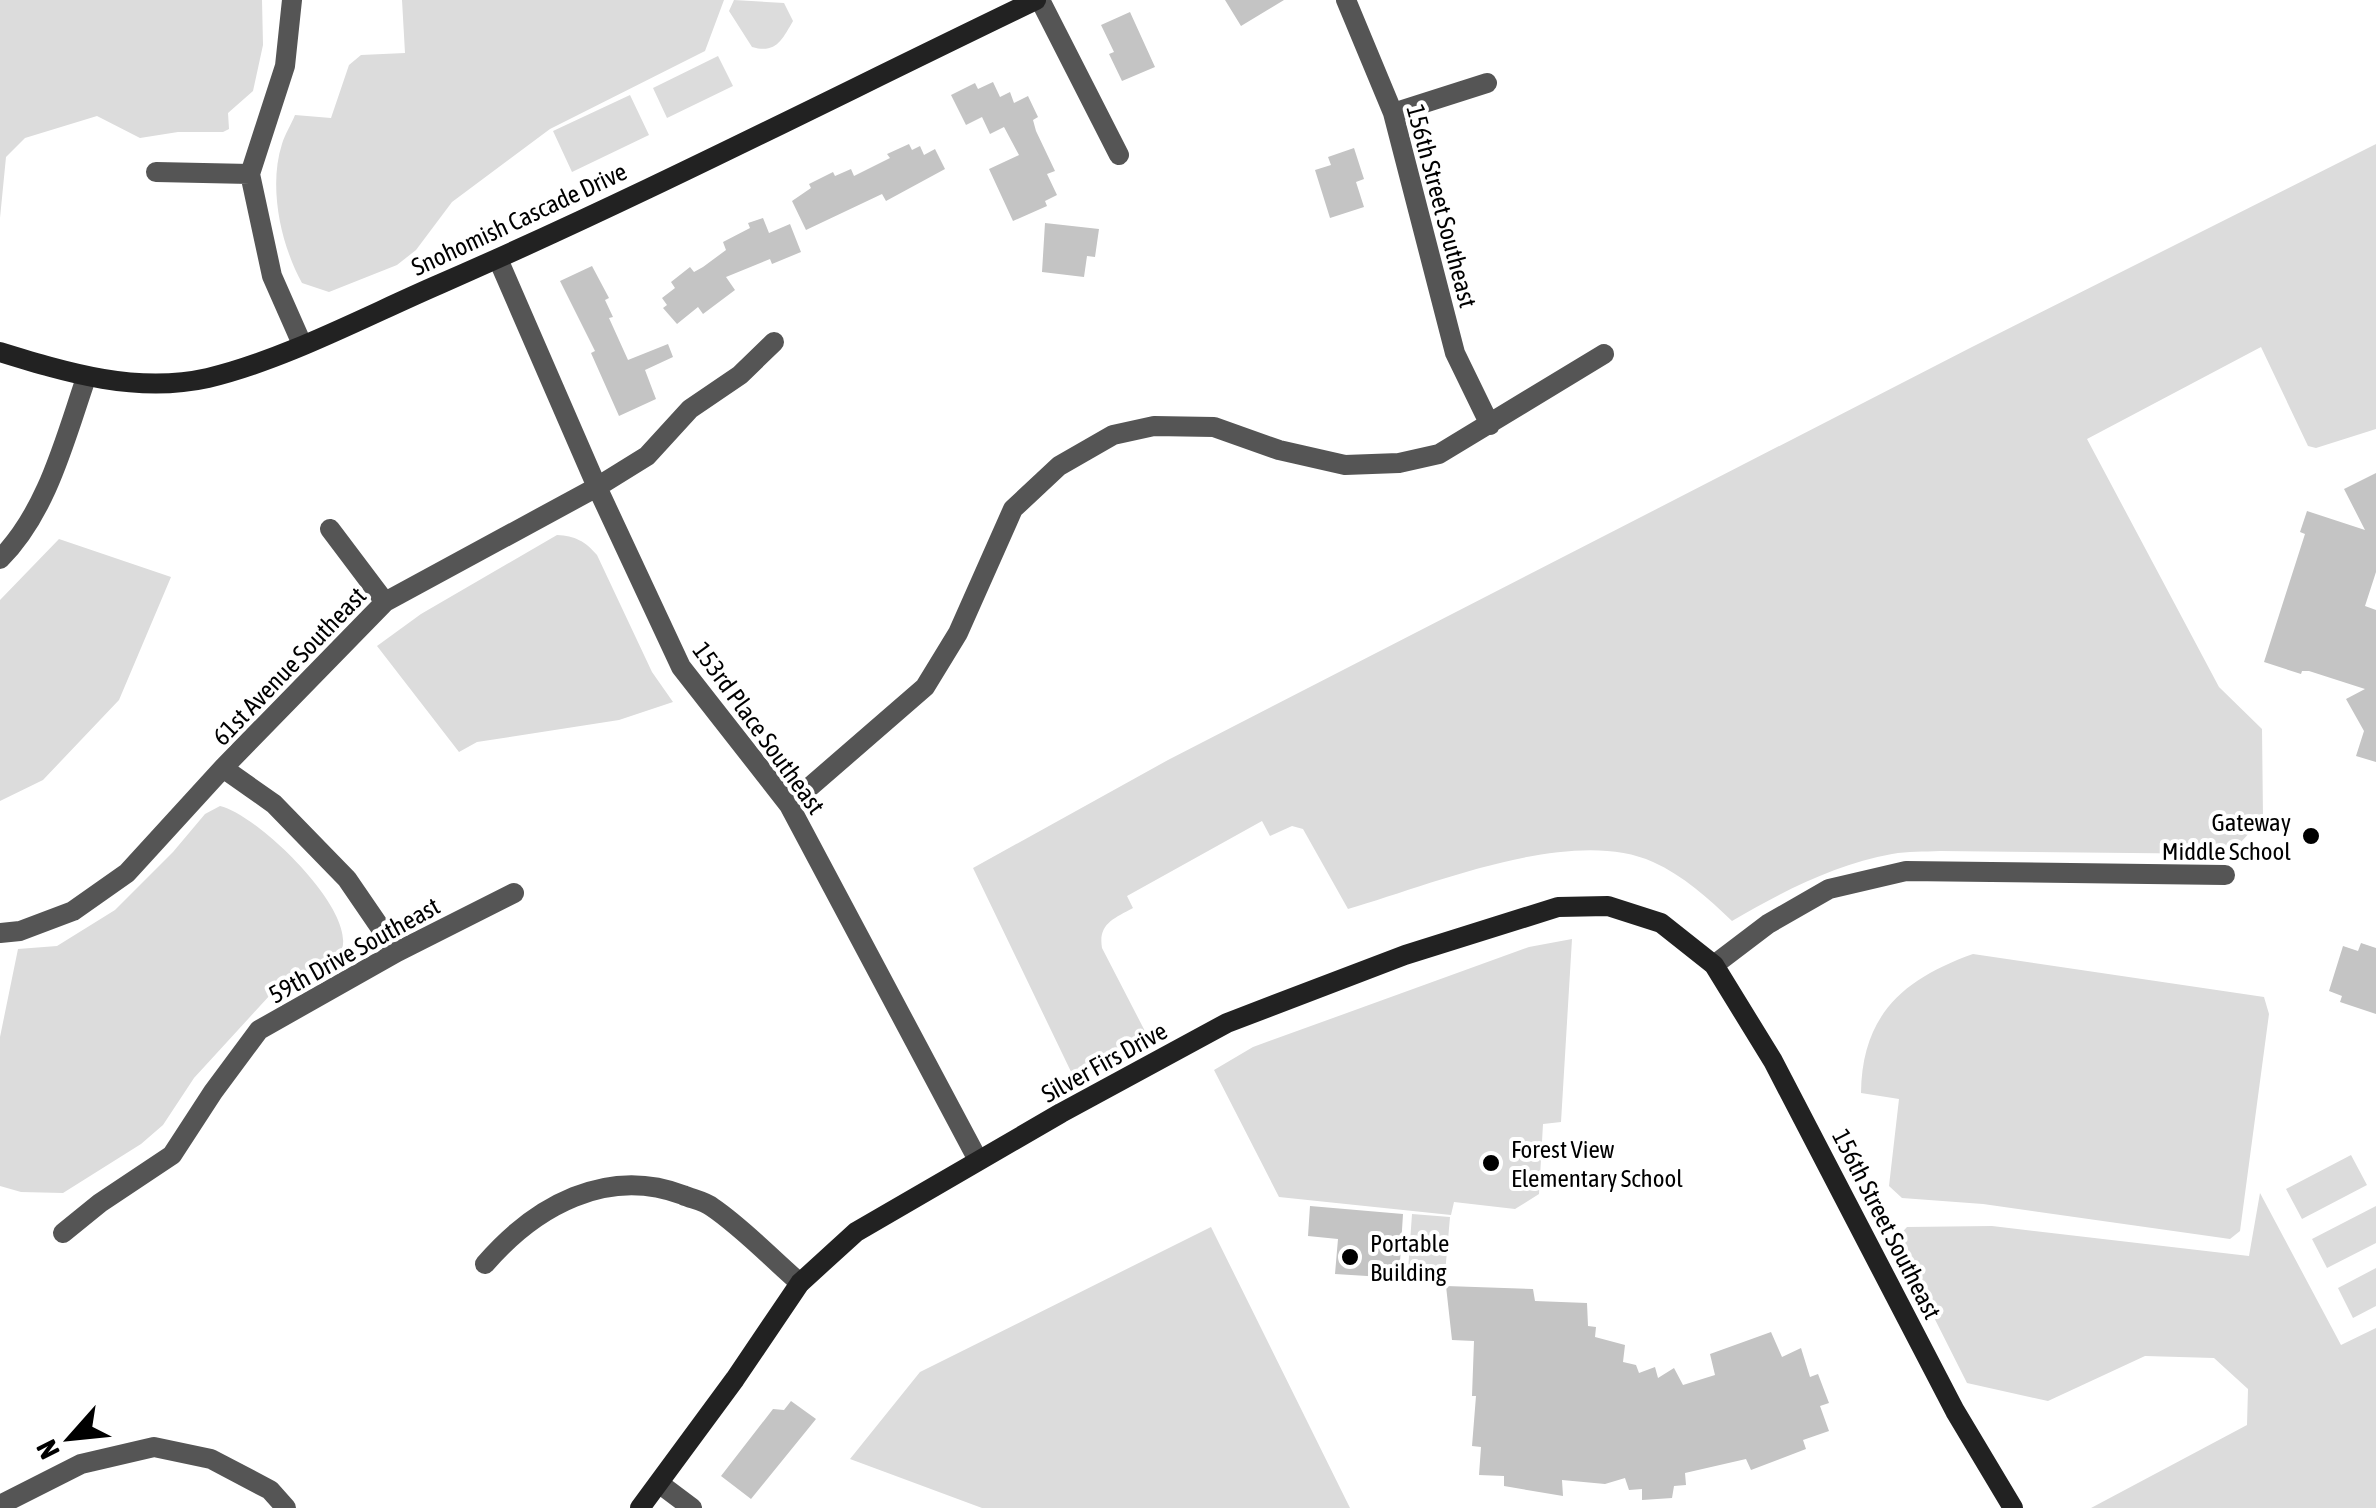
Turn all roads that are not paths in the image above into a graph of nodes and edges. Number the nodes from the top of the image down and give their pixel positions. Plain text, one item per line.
1 (292, 0) edge
2 (1038, 0) edge
3 (1346, 0) edge
4 (1488, 84) dead end
5 (1393, 114) junction
6 (1119, 155) dead end
7 (156, 172) dead end
8 (250, 174) junction
9 (498, 259) junction
10 (774, 342) dead end
11 (302, 344) junction
12 (0, 352) edge
13 (1604, 354) dead end
14 (86, 378) junction
15 (1490, 425) junction
16 (597, 487) junction
17 (330, 529) dead end
18 (0, 559) edge
19 (385, 602) junction
20 (223, 768) junction
21 (788, 805) junction
22 (2225, 875) dead end
23 (514, 893) dead end
24 (0, 932) edge
25 (397, 952) junction
26 (1714, 965) junction
27 (978, 1160) junction
28 (63, 1233) dead end
29 (485, 1264) dead end
30 (800, 1283) junction
31 (660, 1484) junction
32 (12, 1503) edge
33 (286, 1508) edge
34 (640, 1508) edge
35 (692, 1508) edge
36 (2013, 1508) edge

1 - 8 street
2 - 6 street
2 - 9 street, Snohomish Cascade Drive
3 - 5 street, 156th Street Southeast
4 - 5 street
5 - 15 street, 156th Street Southeast
7 - 8 street
8 - 11 street
9 - 11 street, Snohomish Cascade Drive
9 - 16 street, 153rd Place Southeast
10 - 16 street, 61st Avenue Southeast
11 - 14 street, Snohomish Cascade Drive
12 - 14 street, Snohomish Cascade Drive
13 - 15 street
14 - 18 street
15 - 21 street
16 - 19 street, 61st Avenue Southeast
16 - 21 street, 153rd Place Southeast
17 - 19 street
19 - 20 street, 61st Avenue Southeast
20 - 24 street, 61st Avenue Southeast
20 - 25 street
21 - 27 street, 153rd Place Southeast
22 - 26 street
23 - 25 street, 59th Drive Southeast
25 - 28 street, 59th Drive Southeast
26 - 27 street, Silver Firs Drive
26 - 36 street, 156th Street Southeast
27 - 30 street, Silver Firs Drive
29 - 30 street
30 - 31 street, Silver Firs Drive
31 - 34 street, Silver Firs Drive
31 - 35 street
32 - 33 street

